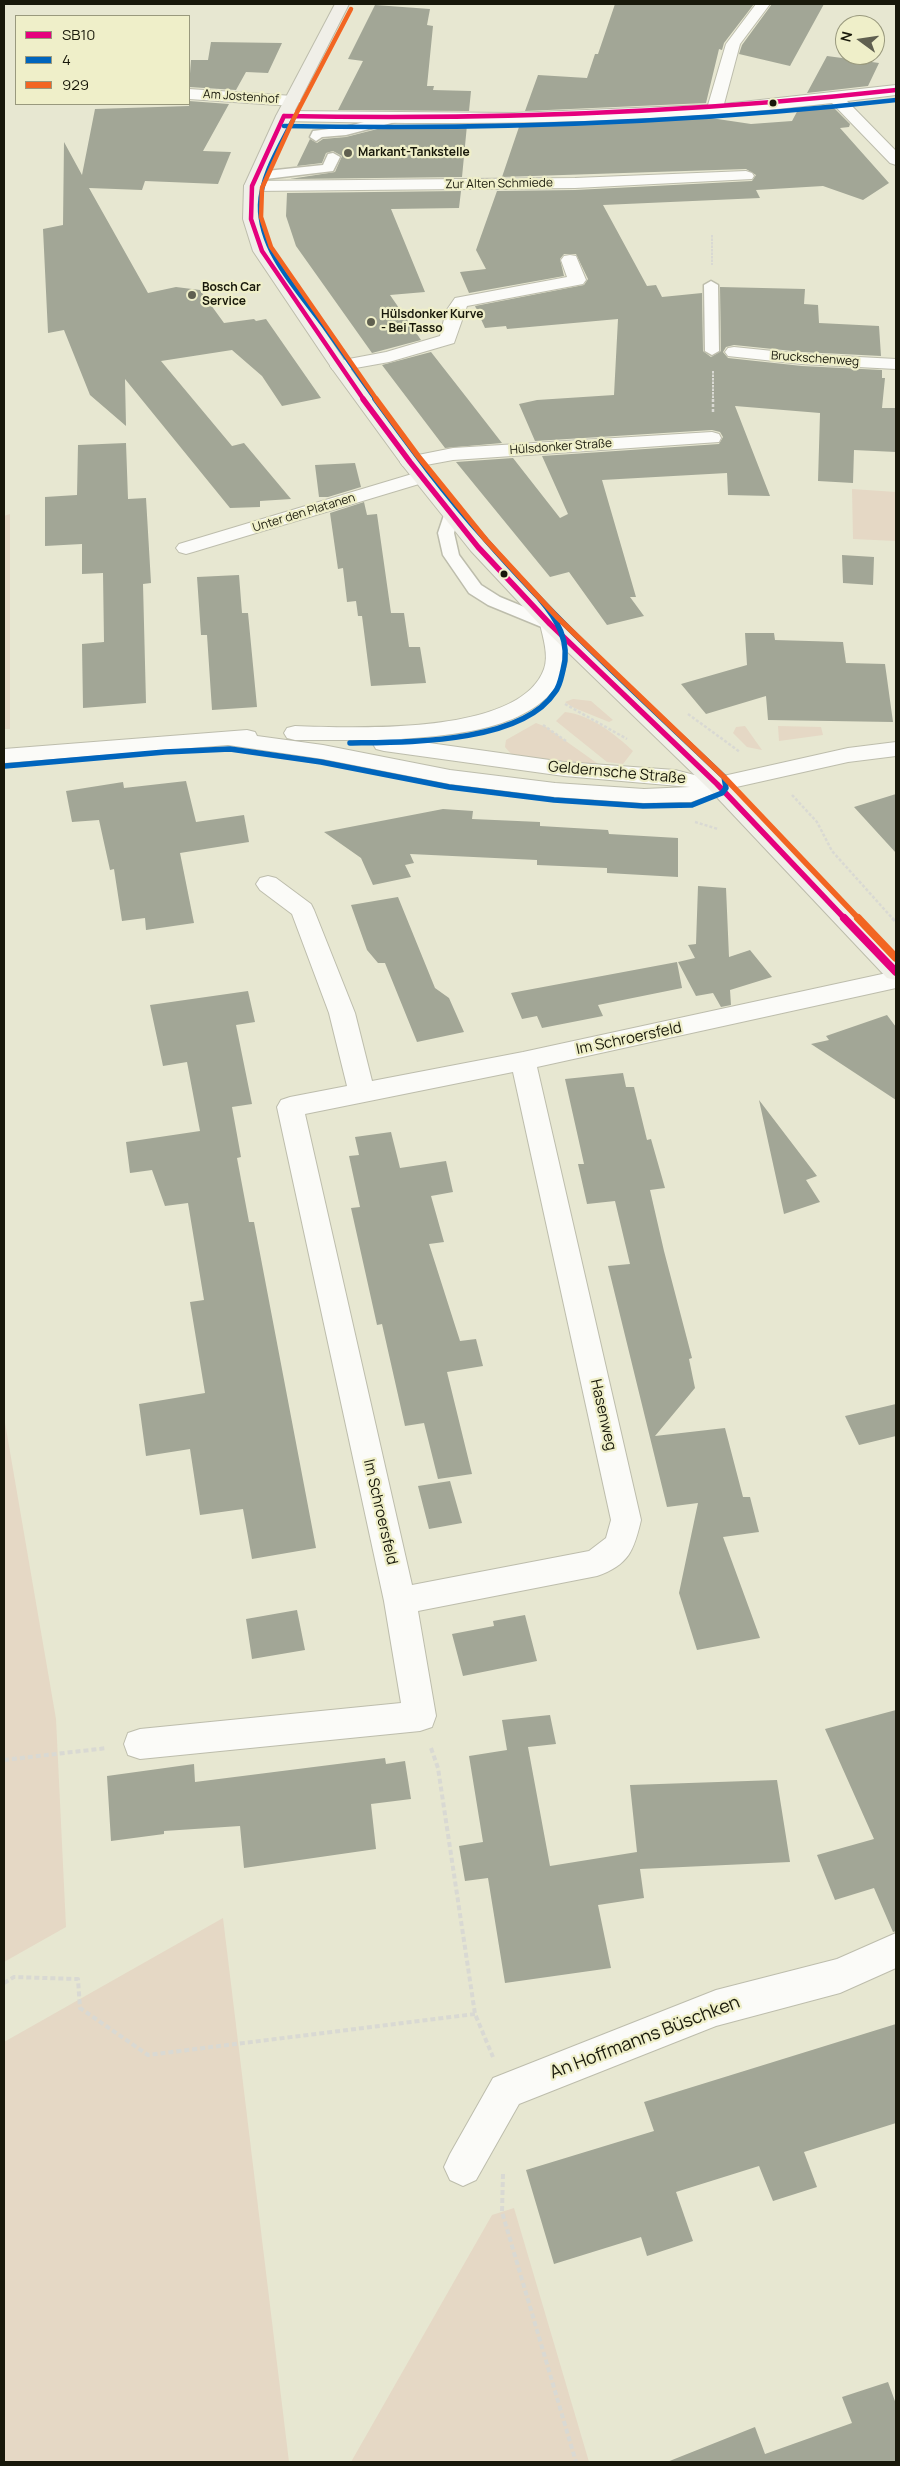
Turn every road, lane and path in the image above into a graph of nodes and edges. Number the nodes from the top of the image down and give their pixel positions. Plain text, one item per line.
1 (342, 4) edge
2 (763, 4) edge
3 (896, 90) edge
4 (190, 94) edge
5 (836, 98) junction
6 (294, 100) junction
7 (714, 110) junction
8 (284, 116) junction
9 (398, 117) junction
10 (333, 136) dead end
11 (333, 156) dead end
12 (896, 160) edge
13 (312, 169) junction
14 (298, 171) junction
15 (746, 176) dead end
16 (254, 181) junction
17 (712, 236) dead end
18 (570, 260) dead end
19 (711, 285) joint
20 (712, 351) joint
21 (734, 352) dead end
22 (896, 364) edge
23 (339, 366) junction
24 (712, 438) joint
25 (416, 469) junction
26 (451, 515) junction
27 (186, 548) dead end
28 (550, 624) junction
29 (682, 709) dead end
30 (326, 734) junction
31 (230, 738) junction
32 (896, 750) edge
33 (4, 756) edge
34 (772, 773) junction
35 (717, 784) junction
36 (268, 884) dead end
37 (896, 922) edge
38 (896, 972) edge
39 (896, 980) edge
40 (523, 1061) junction
41 (362, 1093) junction
42 (400, 1601) junction
43 (420, 1716) junction
44 (140, 1744) dead end
45 (82, 1750) dead end
46 (4, 1760) edge
47 (896, 1950) edge
48 (4, 1983) edge
49 (475, 2014) junction
50 (506, 2091) junction
51 (504, 2166) dead end
52 (462, 2167) dead end
53 (576, 2462) edge

1 - 6 street
2 - 7 street
3 - 5 street
4 - 6 street, Am Jostenhof
5 - 7 street
5 - 12 street
6 - 8 street
7 - 9 street
8 - 9 street
8 - 16 street
9 - 10 lane
11 - 13 lane
13 - 14 lane
13 - 14 lane
14 - 16 lane
15 - 16 street, Zur Alten Schmiede
16 - 23 street
17 - 19 path
18 - 23 street
19 - 20 lane
20 - 24 path
21 - 22 street, Bruckschenweg
23 - 25 street
24 - 25 street, Hülsdonker Straße
25 - 26 street
25 - 27 street, Unter den Platanen
26 - 28 street
26 - 28 lane
28 - 30 street, Geldernsche Straße
28 - 35 street
29 - 34 path
30 - 31 street, Geldernsche Straße
30 - 35 street, Geldernsche Straße
31 - 33 street, Geldernsche Straße
31 - 35 street, Geldernsche Straße
32 - 34 street
34 - 35 street
34 - 37 path
35 - 38 street
36 - 41 street
39 - 40 street, Im Schroersfeld
40 - 41 street, Im Schroersfeld
40 - 42 street, Hasenweg
41 - 42 street, Im Schroersfeld
42 - 43 street, Im Schroersfeld
43 - 44 street
43 - 49 path
45 - 46 path
47 - 50 street, An Hoffmanns Büschken
48 - 49 path
49 - 50 path
50 - 52 street
51 - 53 path

